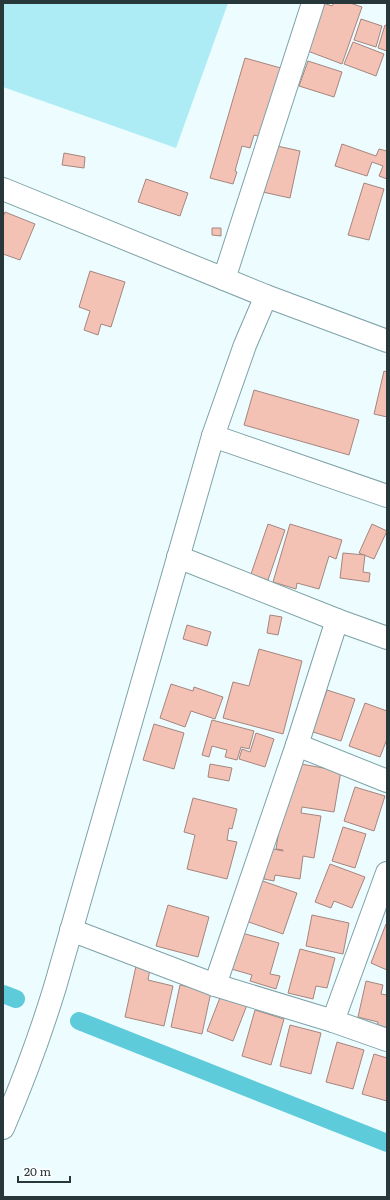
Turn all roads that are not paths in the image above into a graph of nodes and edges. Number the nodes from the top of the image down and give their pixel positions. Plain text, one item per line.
1 (313, 3) edge
2 (3, 189) edge
3 (224, 279) junction
4 (266, 296) junction
5 (387, 341) edge
6 (213, 436) junction
7 (387, 496) edge
8 (178, 557) junction
9 (336, 620) junction
10 (387, 638) edge
11 (297, 745) junction
12 (387, 780) edge
13 (387, 873) edge
14 (382, 901) edge
15 (71, 930) junction
16 (215, 986) junction
17 (333, 1022) junction
18 (387, 1040) edge
19 (3, 1128) edge

1 - 3 street
2 - 3 street
3 - 4 street
4 - 5 street
4 - 6 street
6 - 7 street
6 - 8 street
8 - 9 street
8 - 15 street
9 - 10 street
9 - 11 street
11 - 12 street
11 - 16 street
13 - 14 street
14 - 17 street
15 - 16 street
15 - 19 street
16 - 17 street
17 - 18 street

